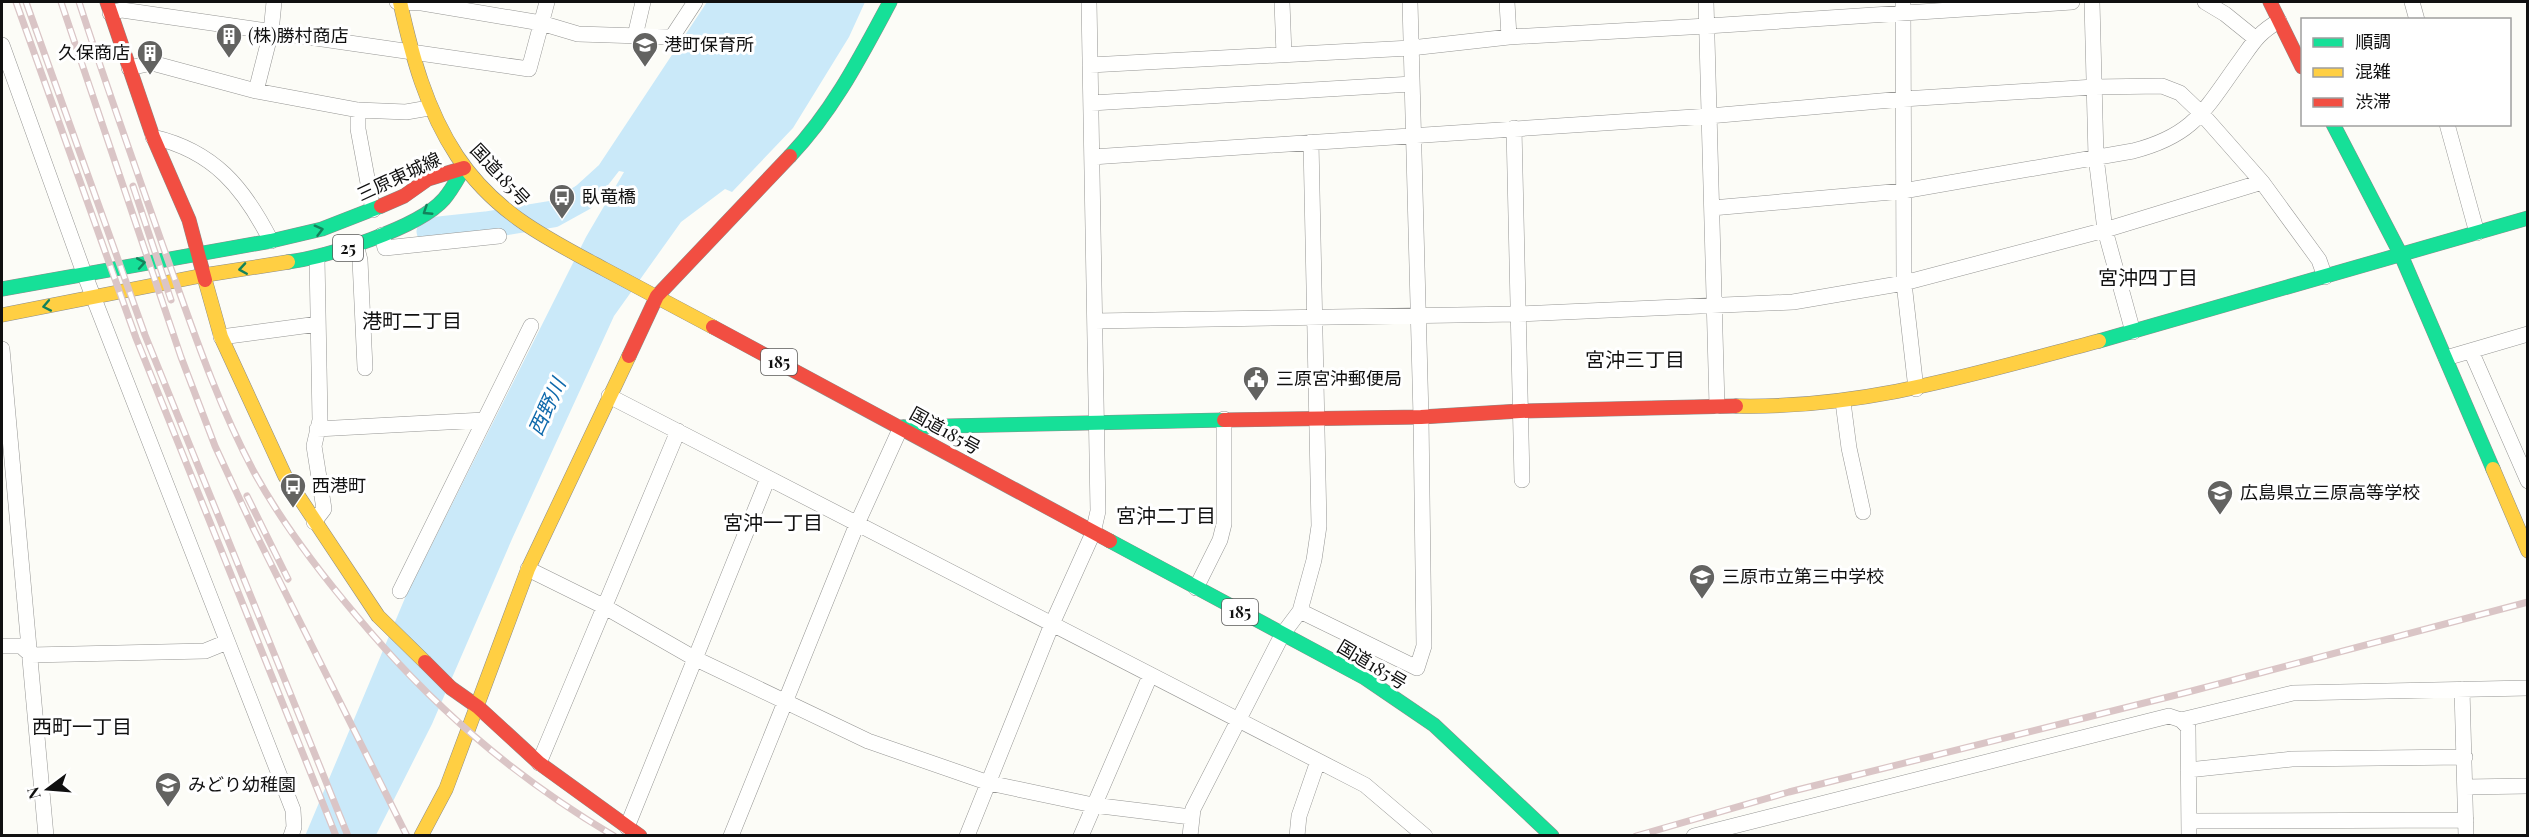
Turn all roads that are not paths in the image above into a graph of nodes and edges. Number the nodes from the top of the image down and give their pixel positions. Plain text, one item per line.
1 (274, 2) edge
2 (397, 2) edge
3 (548, 2) edge
4 (643, 2) edge
5 (695, 2) edge
6 (890, 2) edge
7 (1089, 2) edge
8 (1282, 2) edge
9 (1410, 2) edge
10 (1508, 2) edge
11 (1707, 2) edge
12 (2072, 2) edge
13 (2092, 2) edge
14 (2205, 2) edge
15 (2270, 2) edge
16 (2412, 2) edge
17 (108, 7) edge
18 (1903, 8) edge
19 (2416, 18) edge
20 (2278, 21) junction
21 (541, 23) junction
22 (1707, 27) junction
23 (271, 32) junction
24 (635, 36) junction
25 (1509, 37) junction
26 (2256, 39) junction
27 (2, 45) edge
28 (1411, 48) junction
29 (410, 53) junction
30 (1284, 55) junction
31 (1090, 65) junction
32 (2301, 65) edge
33 (129, 68) junction
34 (1412, 84) junction
35 (2094, 87) junction
36 (256, 91) junction
37 (1903, 99) junction
38 (1091, 103) junction
39 (429, 108) junction
40 (358, 110) junction
41 (2202, 114) junction
42 (1709, 116) junction
43 (2333, 126) edge
44 (2448, 126) edge
45 (1514, 128) junction
46 (1413, 135) junction
47 (153, 137) junction
48 (1311, 142) junction
49 (1092, 157) junction
50 (2096, 157) junction
51 (464, 168) junction
52 (2262, 182) junction
53 (1904, 190) junction
54 (1712, 208) junction
55 (373, 210) junction
56 (2528, 218) edge
57 (2105, 230) junction
58 (2477, 233) junction
59 (381, 235) junction
60 (499, 236) dead end
61 (271, 241) junction
62 (357, 245) junction
63 (200, 253) junction
64 (2401, 255) junction
65 (317, 258) junction
66 (84, 273) junction
67 (205, 275) junction
68 (2325, 277) junction
69 (1904, 283) junction
70 (2, 289) edge
71 (93, 297) junction
72 (657, 297) junction
73 (1714, 306) junction
74 (1418, 314) junction
75 (1518, 314) junction
76 (2, 315) edge
77 (1315, 316) junction
78 (1095, 321) junction
79 (318, 324) junction
80 (531, 326) dead end
81 (2133, 332) junction
82 (221, 337) junction
83 (2526, 339) edge
84 (2, 349) edge
85 (2470, 351) junction
86 (2446, 358) junction
87 (365, 368) dead end
88 (1916, 389) junction
89 (609, 396) junction
90 (1843, 402) junction
91 (1717, 406) junction
92 (1520, 411) junction
93 (1318, 417) junction
94 (1421, 417) junction
95 (1224, 419) junction
96 (484, 420) junction
97 (1097, 422) junction
98 (901, 427) junction
99 (316, 429) junction
100 (678, 431) junction
101 (768, 478) junction
102 (1522, 480) dead end
103 (2528, 481) edge
104 (1863, 512) dead end
105 (314, 522) junction
106 (857, 524) junction
107 (1093, 533) junction
108 (2528, 551) edge
109 (528, 569) junction
110 (1196, 588) junction
111 (400, 591) dead end
112 (605, 607) junction
113 (1299, 611) junction
114 (1052, 624) junction
115 (1282, 635) junction
116 (227, 642) junction
117 (2, 646) edge
118 (31, 655) junction
119 (694, 658) junction
120 (1150, 676) junction
121 (2528, 688) edge
122 (2463, 689) junction
123 (785, 703) junction
124 (478, 707) junction
125 (1239, 719) junction
126 (2181, 720) junction
127 (2464, 757) junction
128 (1318, 761) junction
129 (539, 764) junction
130 (2188, 770) junction
131 (989, 783) junction
132 (2528, 786) edge
133 (2465, 787) junction
134 (1093, 805) junction
135 (1191, 817) junction
136 (2466, 820) junction
137 (627, 827) junction
138 (2189, 828) edge
139 (46, 836) edge
140 (291, 836) edge
141 (421, 836) edge
142 (640, 836) edge
143 (731, 836) edge
144 (967, 836) edge
145 (1081, 836) edge
146 (1190, 836) edge
147 (1297, 836) edge
148 (1425, 836) edge
149 (1552, 836) edge
150 (1694, 836) edge
151 (2466, 836) edge

1 - 23 street
2 - 21 street
2 - 29 main road, 国道185号 / 185
3 - 21 street
4 - 24 street
5 - 24 street
6 - 72 main road
7 - 31 street
8 - 30 street
9 - 28 street
10 - 25 street
11 - 22 street
12 - 18 street
13 - 35 street
14 - 26 street
15 - 20 main road
16 - 19 street
17 - 23 street
17 - 33 main road
18 - 22 street
18 - 37 street
20 - 26 street
20 - 32 main road
21 - 24 street
21 - 29 street
22 - 25 street
22 - 42 street
23 - 29 street
23 - 36 street
25 - 28 street
26 - 41 street
27 - 66 street
28 - 30 street
28 - 34 street
29 - 39 main road, 国道185号 / 185
30 - 31 street
31 - 38 street
33 - 36 street
33 - 47 main road
34 - 38 street
34 - 46 street
35 - 37 street
35 - 41 street
35 - 50 street
36 - 40 street
37 - 42 street
37 - 53 street
38 - 49 street
39 - 40 street
39 - 51 main road, 国道185号 / 185
40 - 55 street
41 - 50 street
41 - 52 street
42 - 45 street
42 - 54 street
43 - 64 main road
44 - 58 street
45 - 46 street
45 - 75 street
46 - 48 street
46 - 74 street
47 - 61 street
47 - 63 main road
48 - 49 street
48 - 77 street
49 - 78 street
50 - 53 street
50 - 57 street
51 - 55 main road, 三原東城線 / 25
51 -> 59 main road, 三原東城線 / 25
51 - 72 main road, 国道185号 / 185
52 - 57 street
52 - 68 street
53 - 54 street
53 - 69 street
54 - 73 street
61 -> 55 main road, 三原東城線 / 25
56 - 58 main road
57 - 69 street
57 - 81 street
58 - 64 main road
59 - 60 street
59 - 62 main road, 三原東城線 / 25
61 - 63 main road, 三原東城線 / 25
62 - 65 main road, 三原東城線 / 25
62 - 87 street
66 -> 63 main road, 三原東城線 / 25
63 - 67 main road
64 - 68 main road
64 - 86 main road
65 -> 67 main road, 三原東城線 / 25
65 - 79 street
66 - 70 main road, 三原東城線 / 25
66 - 71 street
67 - 71 main road, 三原東城線 / 25
67 - 82 main road
68 - 81 main road
69 - 73 street
69 - 88 street
71 -> 76 main road, 三原東城線 / 25
71 - 116 street
72 - 89 main road
72 - 98 main road, 国道185号 / 185
73 - 75 street
73 - 91 street
74 - 75 street
74 - 77 street
74 - 94 street
75 - 92 street
77 - 78 street
77 - 93 street
78 - 97 street
79 - 82 street
79 - 99 street
80 - 96 street
81 - 88 main road
82 - 105 main road
83 - 85 street
84 - 118 street
85 - 86 street
85 - 103 street
86 - 108 main road
88 - 90 main road
89 - 100 street
89 - 109 main road
90 - 91 main road
90 - 104 street
91 - 92 main road
92 - 94 main road
92 - 102 street
93 - 94 main road
93 - 95 main road
93 - 113 street
94 - 113 street
95 - 97 main road
95 - 110 street
96 - 99 street
96 - 111 street
97 - 98 main road
97 - 107 street
98 - 106 street
98 - 107 main road, 国道185号 / 185
99 - 105 street
100 - 101 street
100 - 112 street
101 - 106 street
101 - 119 street
105 - 124 main road
106 - 114 street
106 - 123 street
107 - 110 main road, 国道185号 / 185
107 - 114 street
109 - 112 street
109 - 124 main road
110 - 115 main road, 国道185号 / 185
112 - 119 street
112 - 129 street
113 - 115 street
114 - 120 street
114 - 131 street
115 - 125 street
115 - 149 main road, 国道185号 / 185
116 - 118 street
116 - 140 street
117 - 118 street
118 - 139 street
119 - 123 street
119 - 137 street
120 - 125 street
120 - 134 street
121 - 122 street
122 - 126 street
122 - 127 street
123 - 131 street
123 - 143 street
124 - 129 main road
124 - 141 main road
125 - 128 street
125 - 135 street
126 - 130 street
126 - 150 street
127 - 130 street
127 - 133 street
128 - 147 street
128 - 148 street
129 - 137 main road
130 - 138 street
131 - 134 street
131 - 144 street
132 - 133 street
133 - 136 street
134 - 135 street
134 - 145 street
135 - 146 street
136 - 138 street
136 - 151 street
137 - 142 main road

